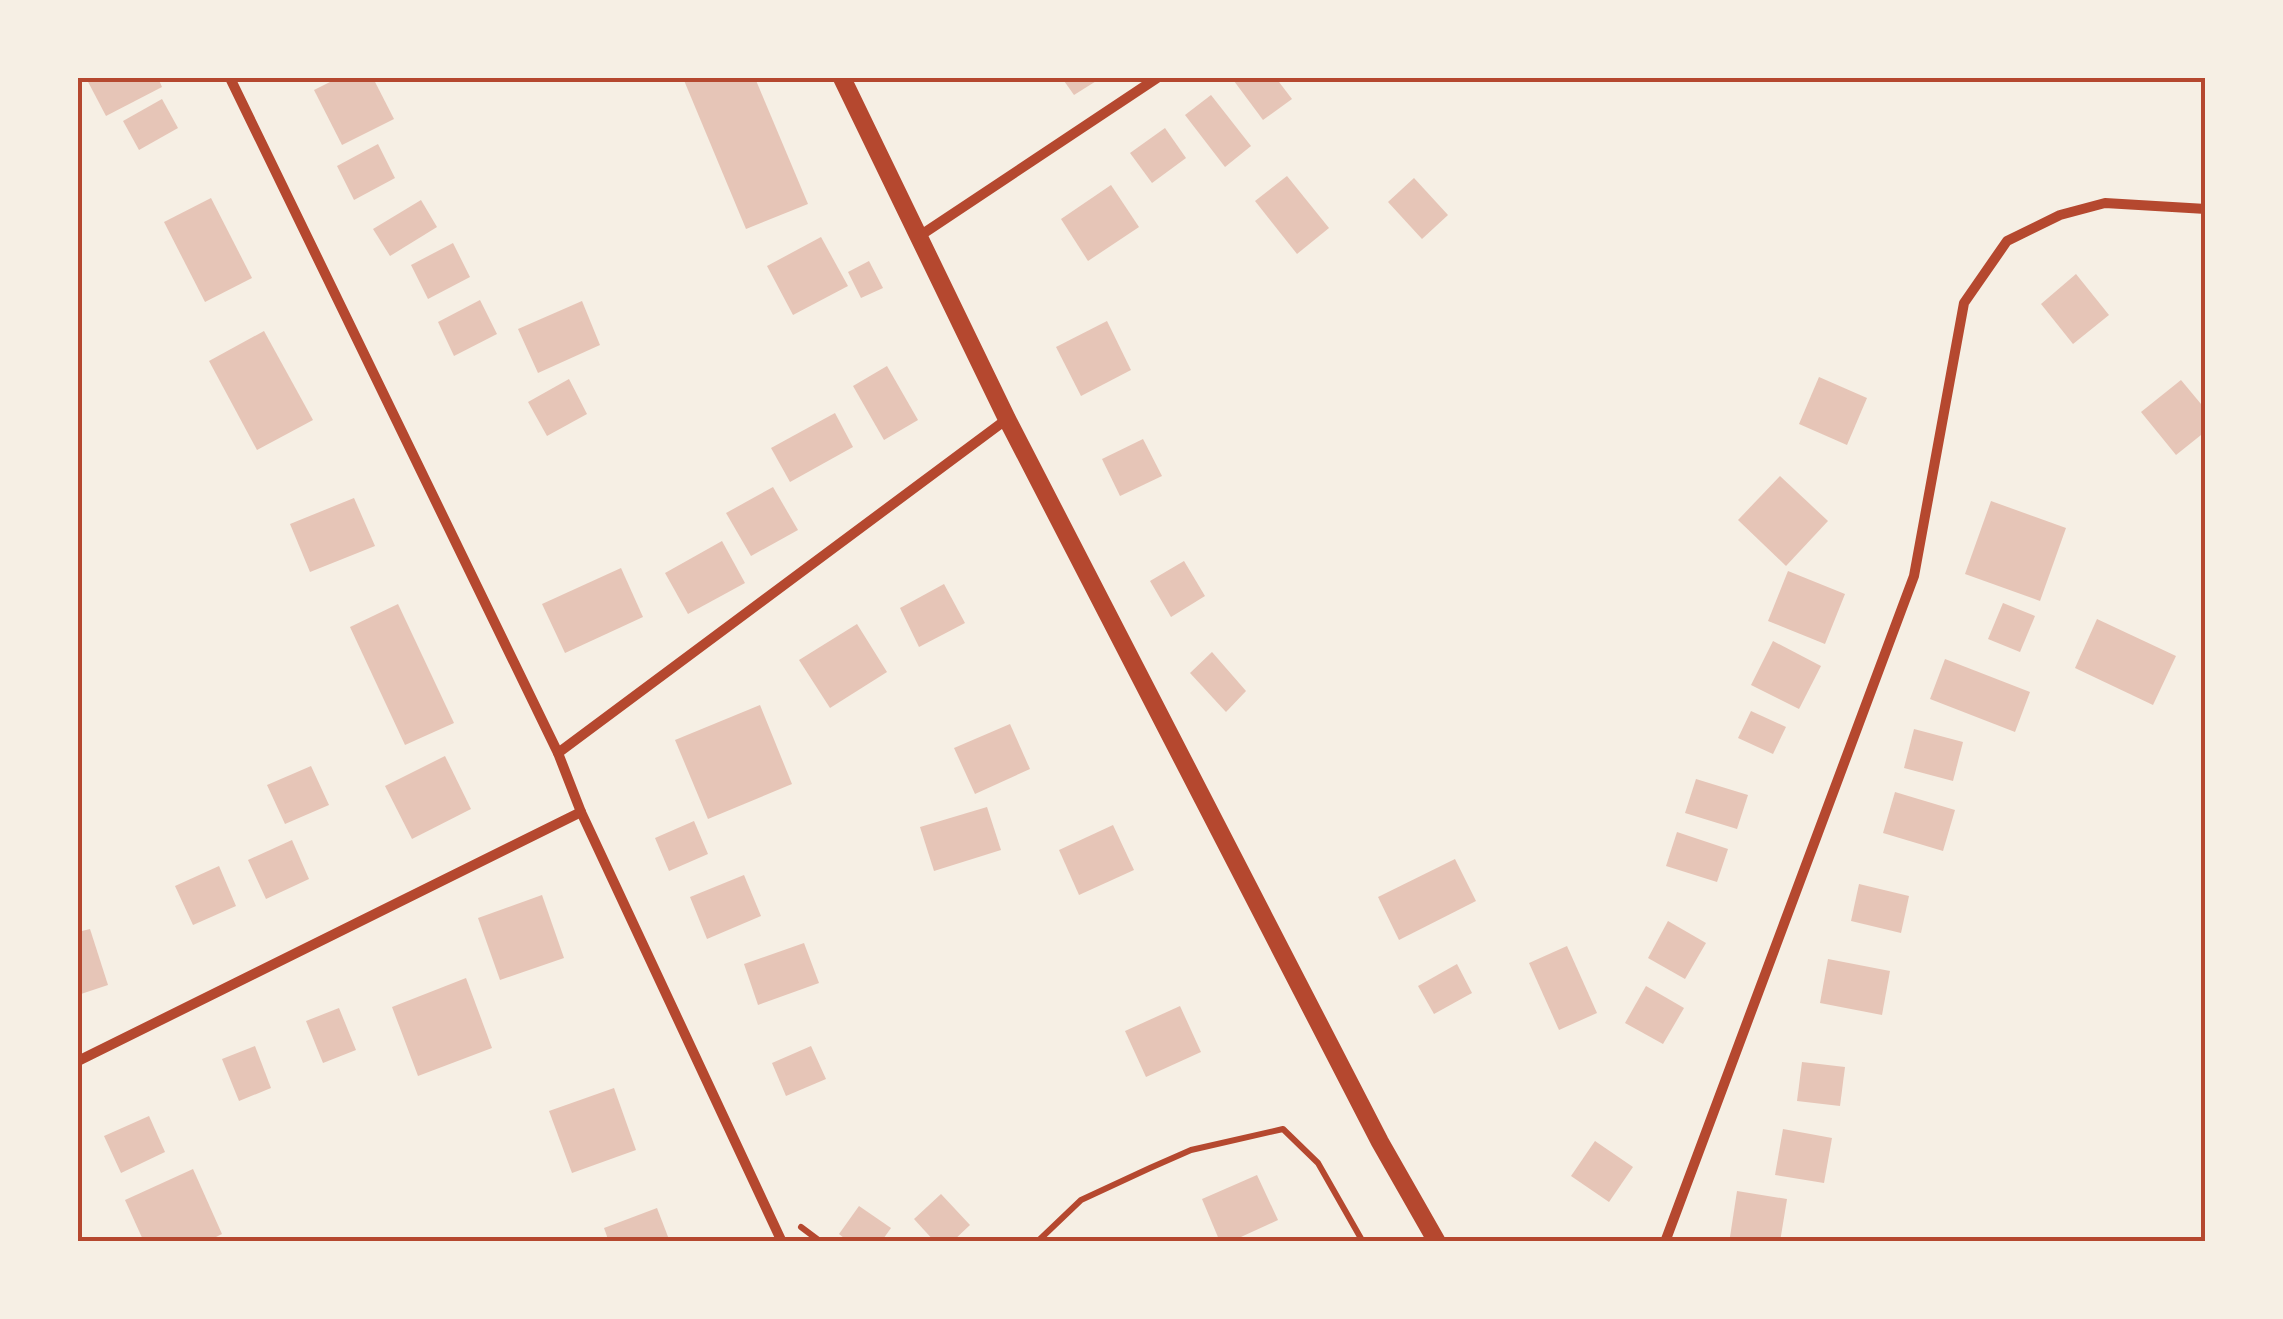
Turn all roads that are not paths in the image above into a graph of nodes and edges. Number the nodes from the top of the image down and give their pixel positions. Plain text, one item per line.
1 (230, 78) edge
2 (842, 78) edge
3 (1157, 78) edge
4 (2206, 209) edge
5 (918, 237) junction
6 (1007, 419) junction
7 (558, 753) junction
8 (581, 812) junction
9 (78, 1060) edge
10 (782, 1242) edge
11 (1437, 1242) edge
12 (1666, 1242) edge

1 - 7 street
2 - 5 street
3 - 5 street
4 - 12 street
5 - 6 street
6 - 7 street
6 - 11 street
7 - 8 street
8 - 9 street
8 - 10 street

